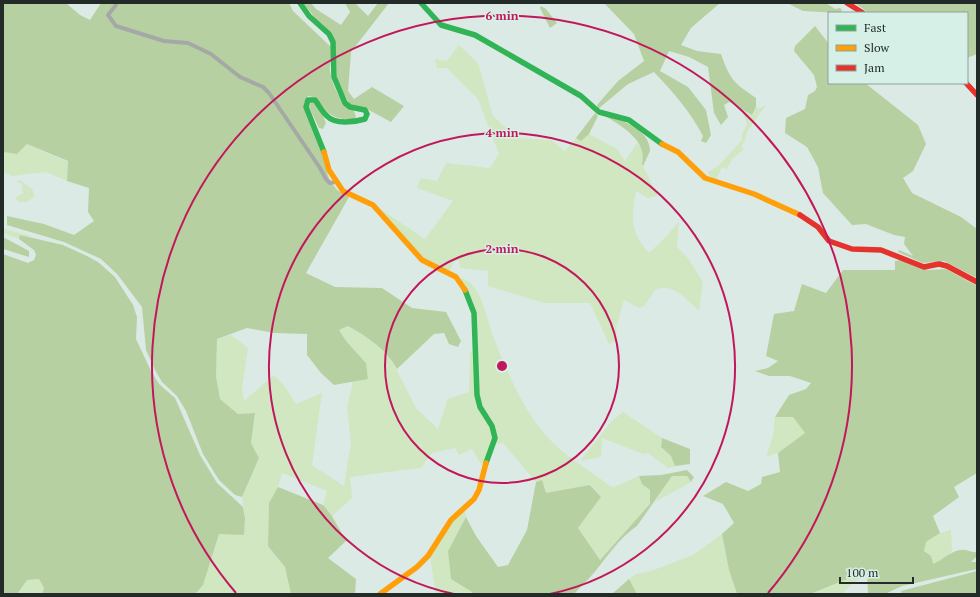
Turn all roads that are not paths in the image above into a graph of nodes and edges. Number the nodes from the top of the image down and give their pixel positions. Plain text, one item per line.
1 (115, 3) edge
2 (300, 3) edge
3 (421, 3) edge
4 (847, 3) edge
5 (862, 12) edge
6 (967, 84) edge
7 (977, 95) edge
8 (335, 182) junction
9 (977, 282) edge
10 (380, 594) edge

1 - 8 street
2 - 8 street
3 - 9 street
4 - 5 street
6 - 7 street
8 - 10 street

